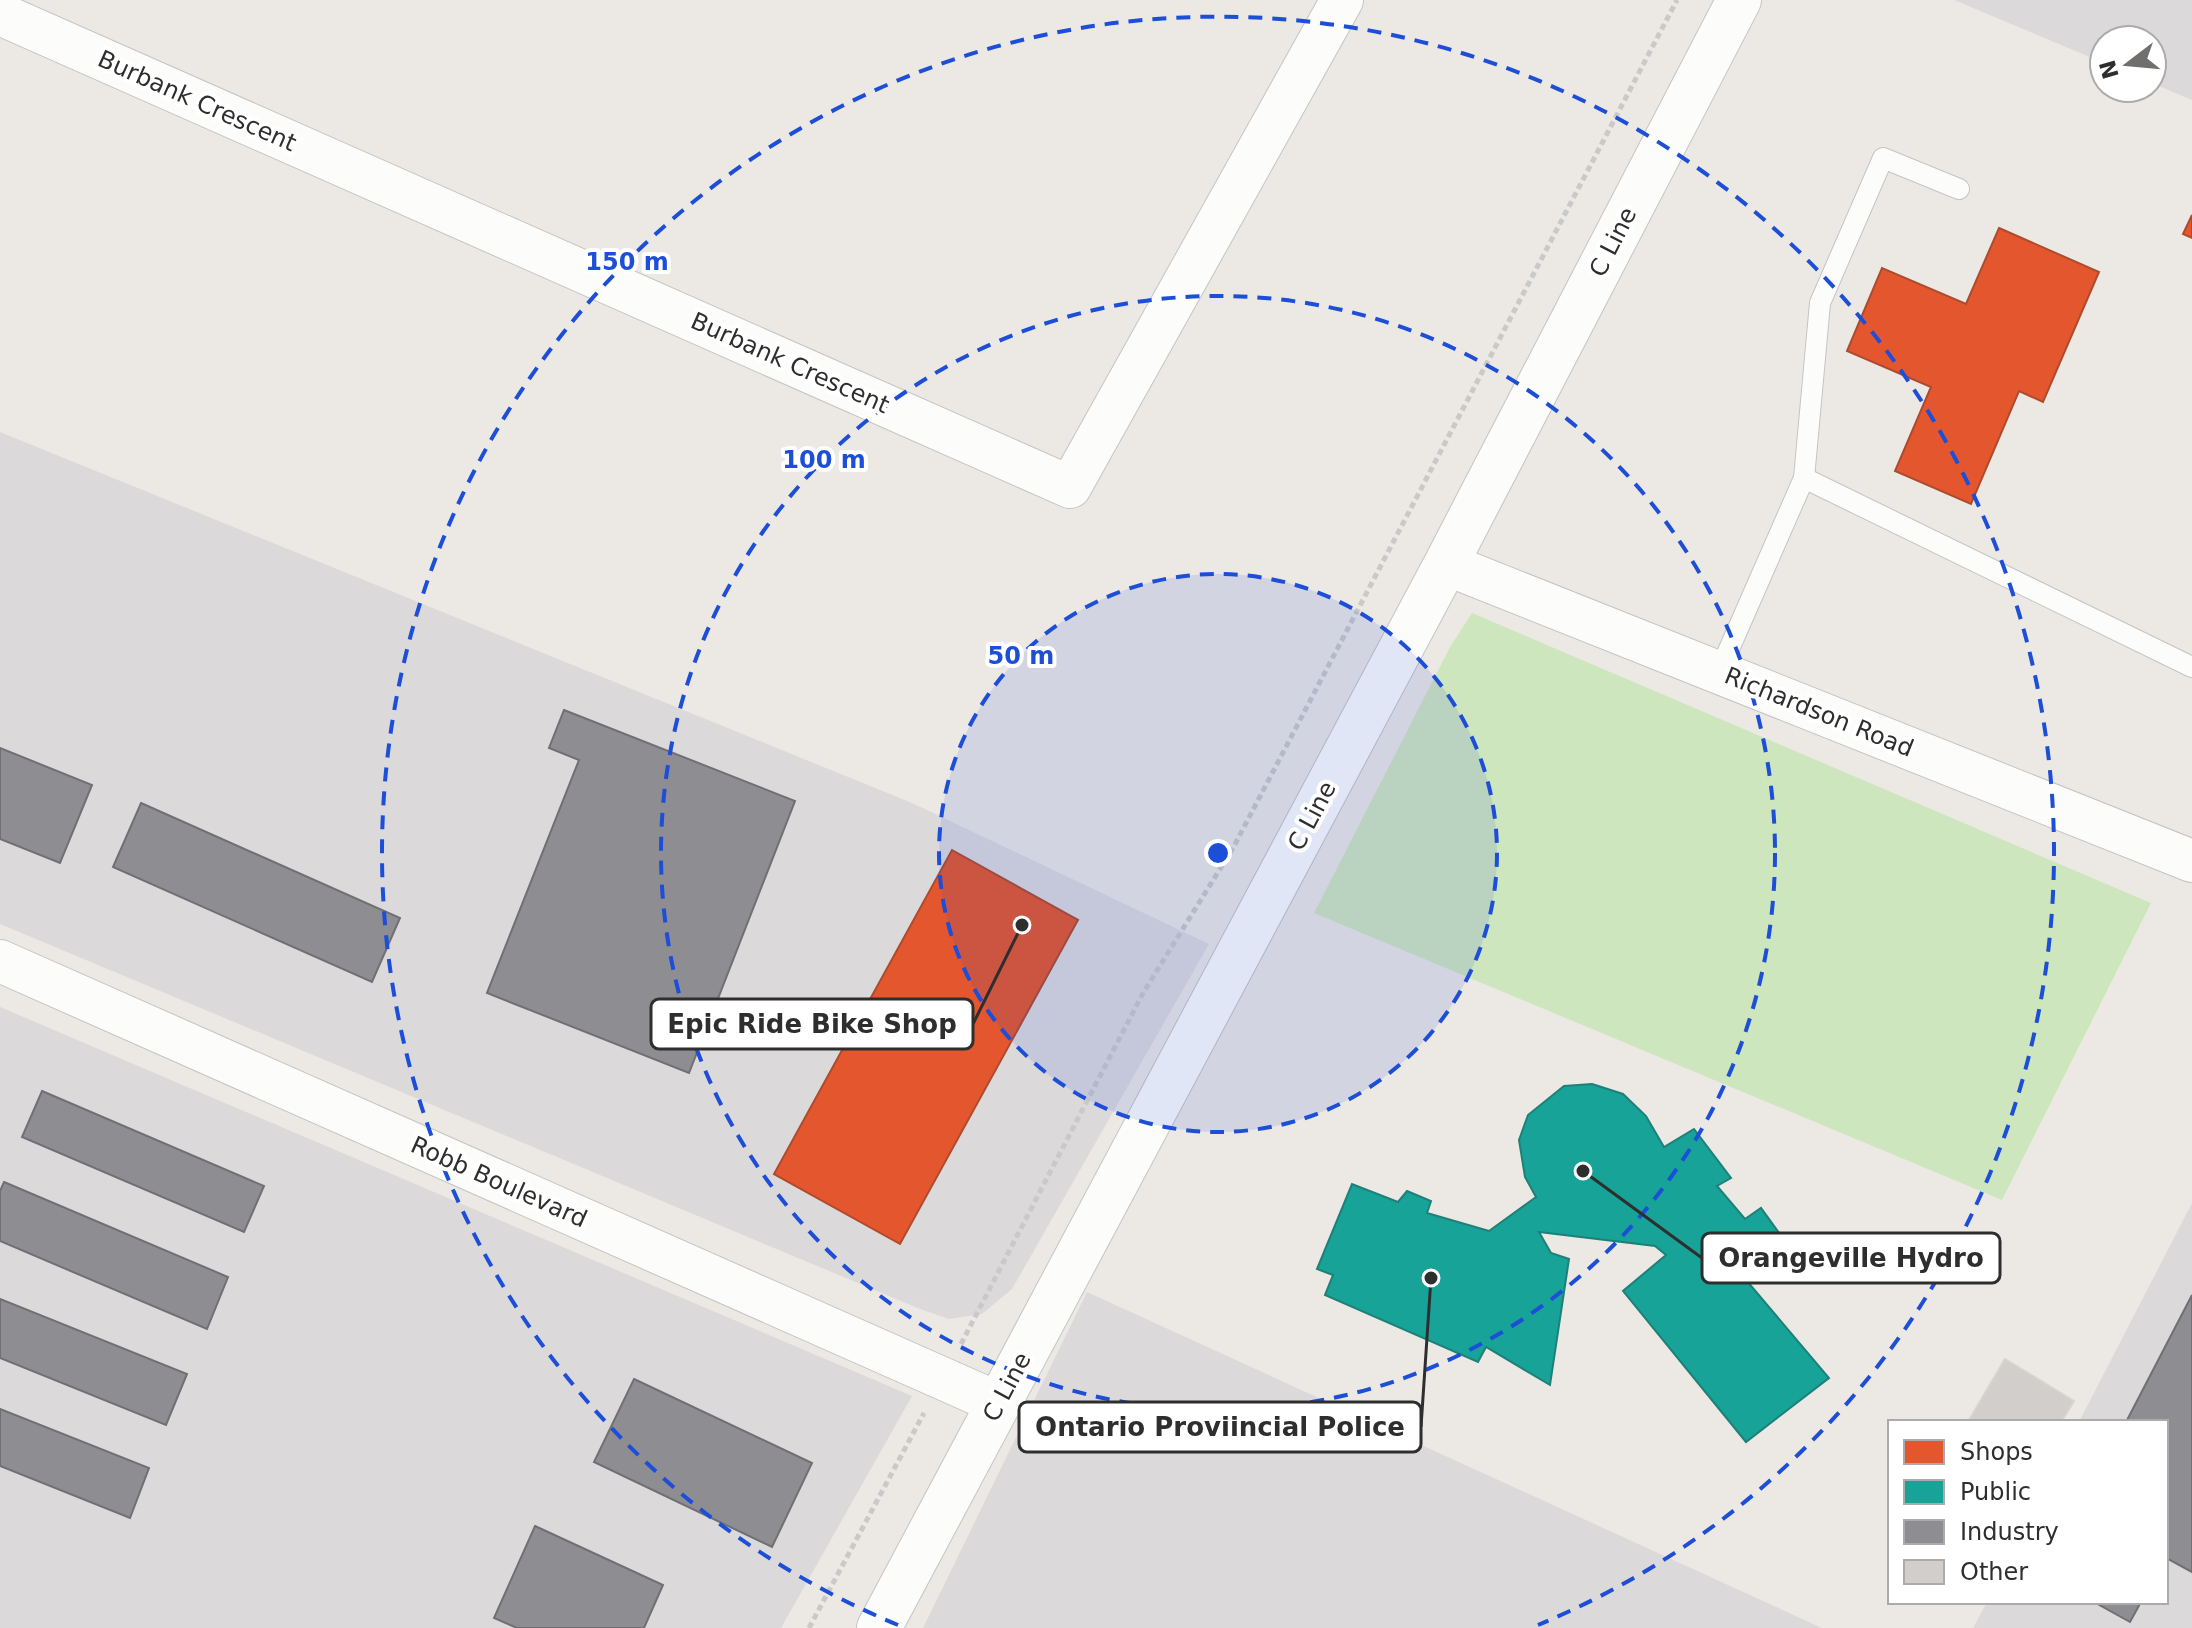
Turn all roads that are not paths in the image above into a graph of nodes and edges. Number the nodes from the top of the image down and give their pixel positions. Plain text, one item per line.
1 (1342, 0) edge
2 (1739, 0) edge
3 (0, 14) edge
4 (1959, 189) dead end
5 (1804, 478) junction
6 (1446, 564) junction
7 (2192, 667) edge
8 (1719, 672) junction
9 (2192, 861) edge
10 (0, 961) edge
11 (998, 1403) junction
12 (879, 1628) edge

1 - 3 street, Burbank Crescent
2 - 6 street, C Line
4 - 5 lane
5 - 7 lane
5 - 8 lane
6 - 8 street, Richardson Road
6 - 11 street, C Line
8 - 9 street, Richardson Road
10 - 11 street, Robb Boulevard
11 - 12 street, C Line

